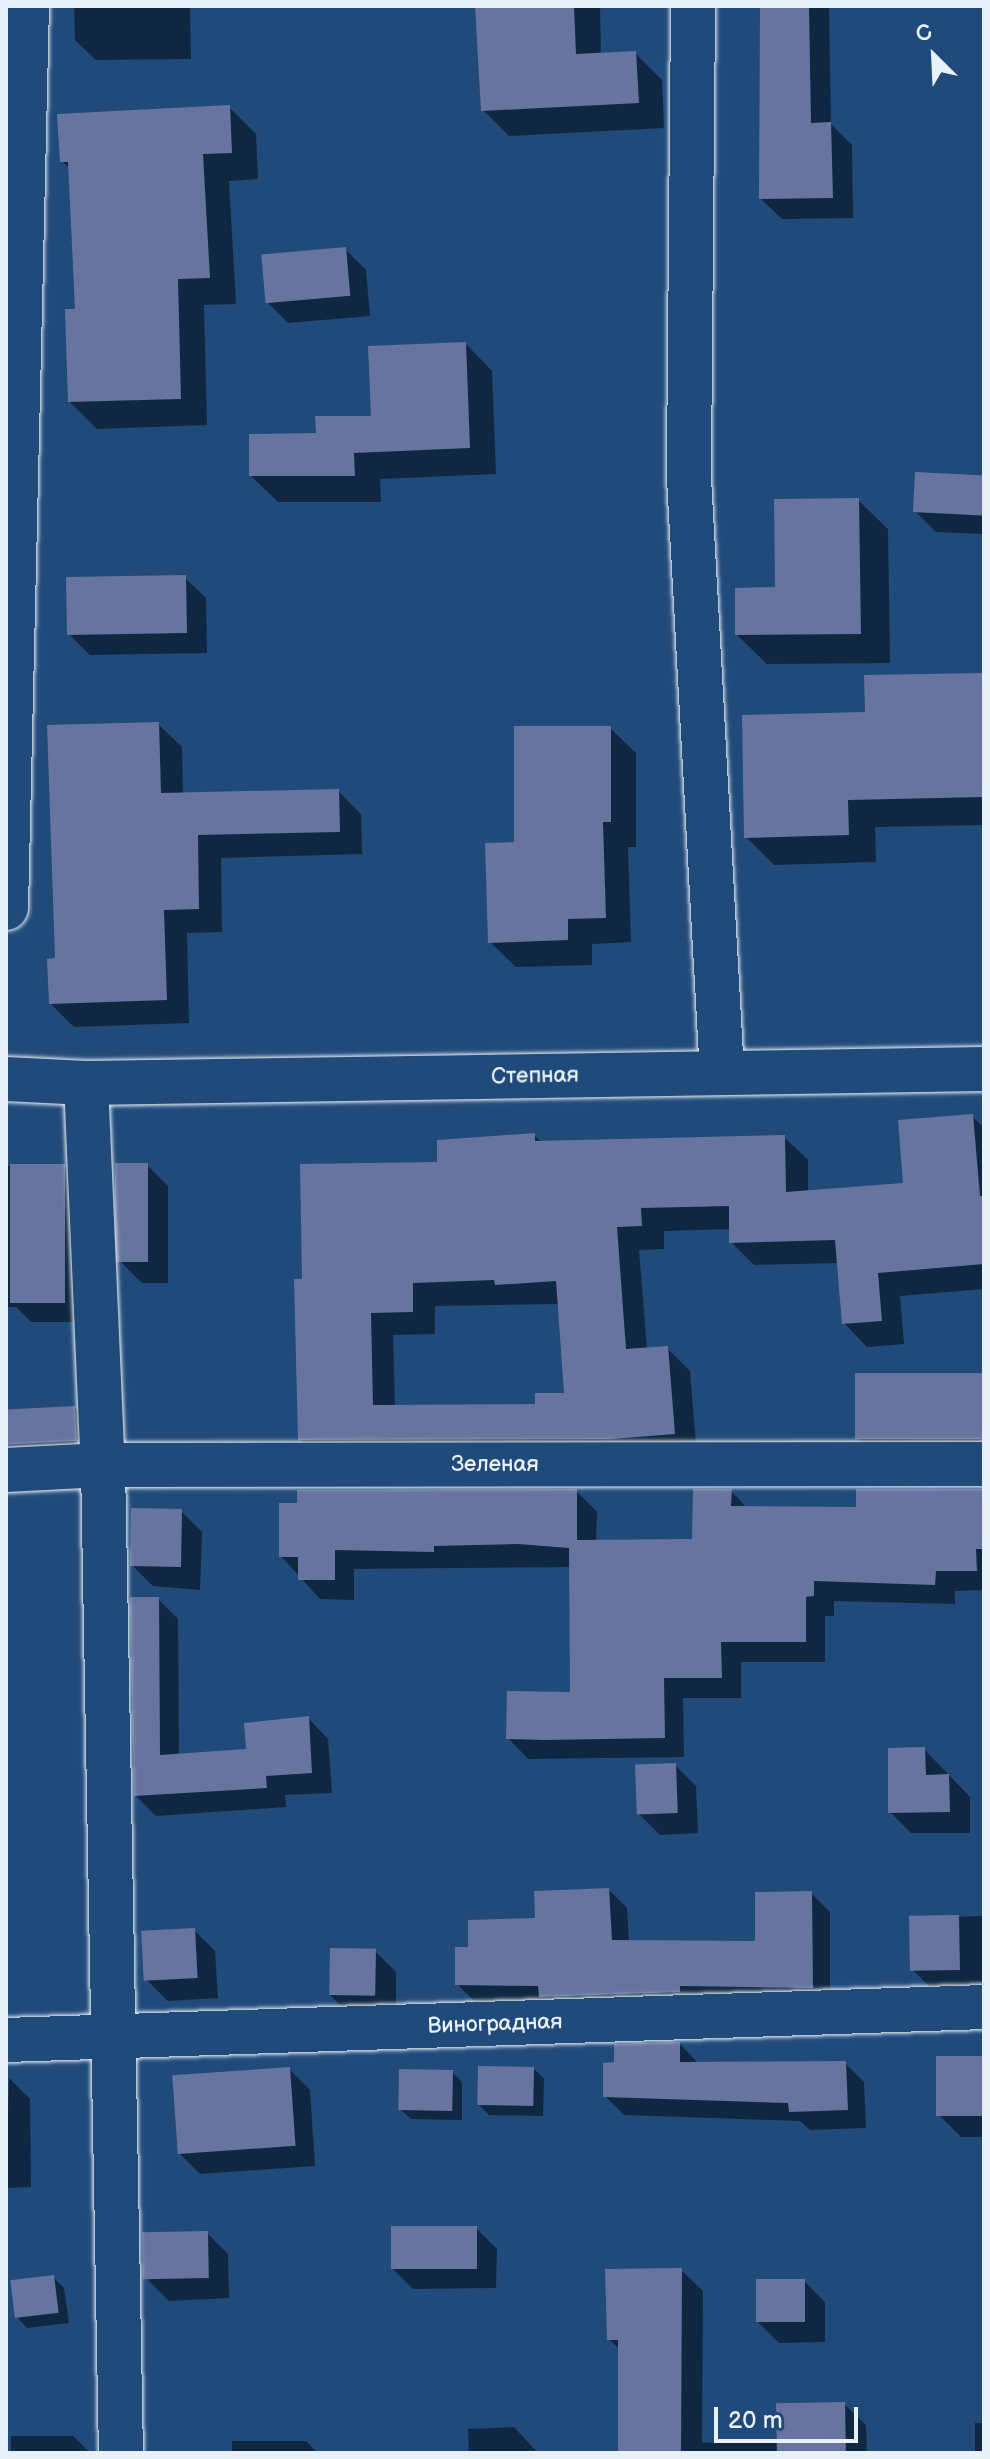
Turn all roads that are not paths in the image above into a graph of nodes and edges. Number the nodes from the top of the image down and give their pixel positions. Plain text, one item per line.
1 (27, 6) edge
2 (693, 6) edge
3 (6, 908) edge
4 (984, 1069) edge
5 (722, 1073) junction
6 (6, 1079) edge
7 (86, 1083) junction
8 (984, 1464) edge
9 (103, 1465) junction
10 (6, 1470) edge
11 (984, 2007) edge
12 (115, 2038) junction
13 (6, 2040) edge
14 (121, 2453) edge

1 - 3 street
2 - 5 street
4 - 5 street, Степная
5 - 7 street, Степная
6 - 7 street, Степная
7 - 9 street
8 - 9 street, Зеленая
9 - 10 street, Зеленая
9 - 12 street
11 - 12 street, Виноградная
12 - 13 street, Виноградная
12 - 14 street

